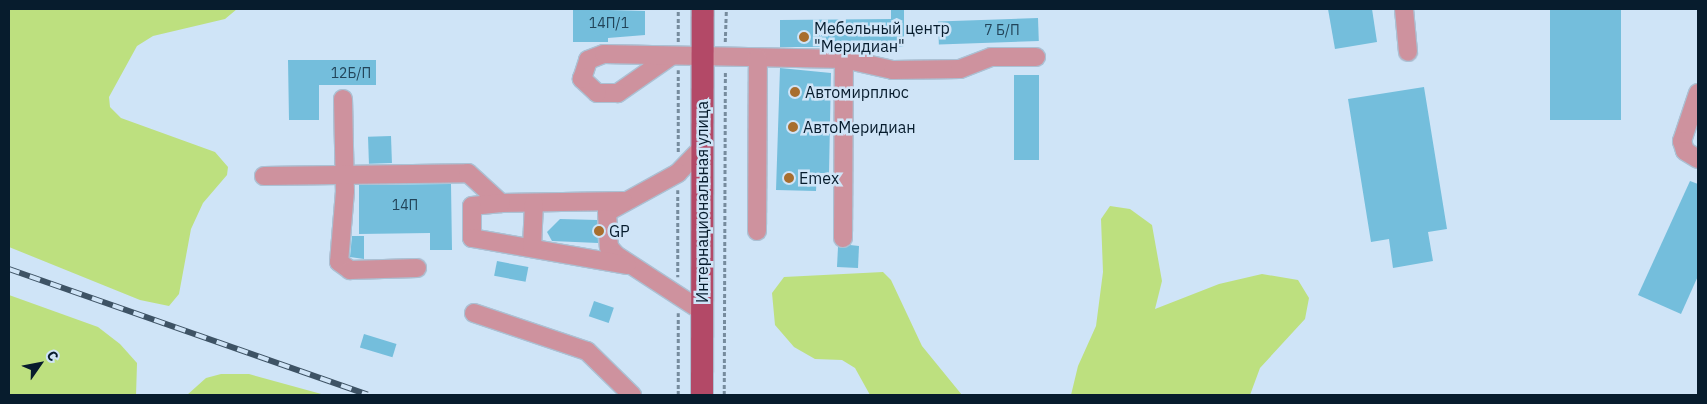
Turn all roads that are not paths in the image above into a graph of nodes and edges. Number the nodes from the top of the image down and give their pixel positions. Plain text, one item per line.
1 (702, 9) edge
2 (1404, 9) edge
3 (1408, 52) dead end
4 (674, 56) road end
5 (702, 57) junction
6 (1036, 57) dead end
7 (758, 58) junction
8 (844, 58) junction
9 (1698, 93) edge
10 (343, 98) dead end
11 (701, 149) junction
12 (1698, 159) edge
13 (345, 174) junction
14 (264, 176) dead end
15 (623, 201) junction
16 (501, 203) junction
17 (534, 203) junction
18 (757, 231) dead end
19 (843, 238) dead end
20 (532, 248) junction
21 (634, 266) junction
22 (417, 268) dead end
23 (702, 311) junction
24 (474, 312) dead end
25 (632, 395) edge
26 (702, 395) edge

1 - 5 main road, Интернациональная улица
2 - 3 street
4 - 5 street
5 - 7 street
5 - 11 main road, Интернациональная улица
6 - 8 street
7 - 8 street
7 - 18 street
8 - 19 street
9 - 12 street
10 - 13 street
11 - 15 street
11 - 23 main road, Интернациональная улица
13 - 14 street
13 - 16 street
13 - 22 street
15 - 17 street
15 - 21 street
16 - 17 street
16 - 20 street
17 - 20 street
20 - 21 street
21 - 23 street
23 - 26 main road, Интернациональная улица
24 - 25 street

